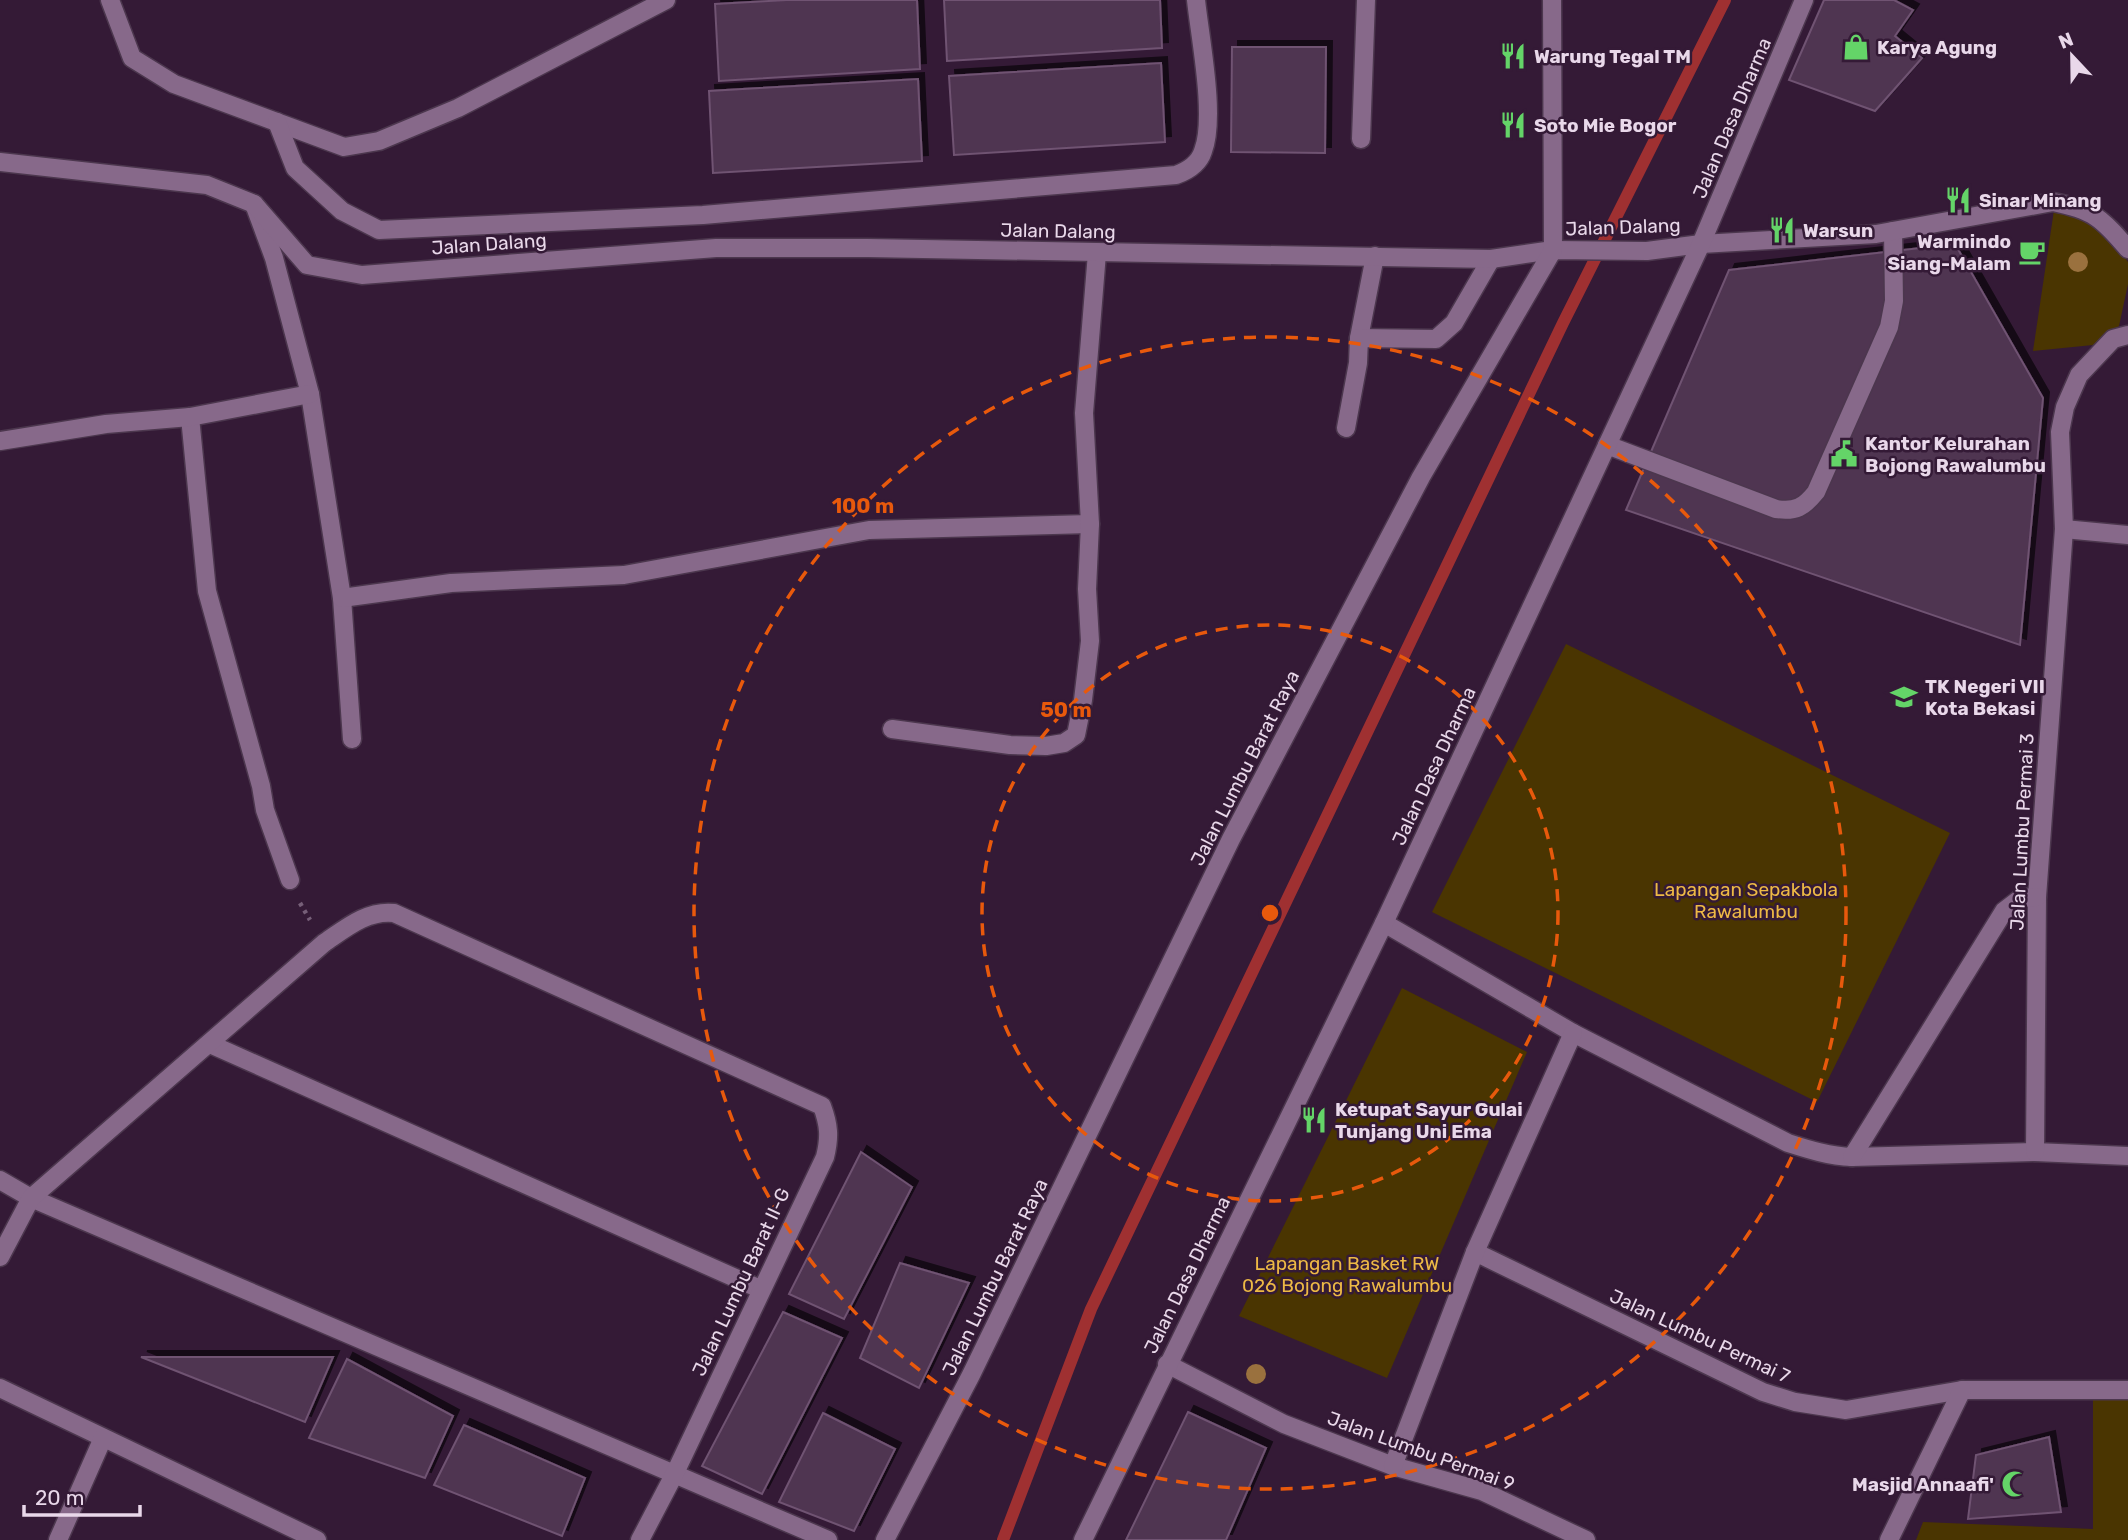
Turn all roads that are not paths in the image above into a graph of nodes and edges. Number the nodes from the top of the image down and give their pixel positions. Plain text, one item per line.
1 (110, 0) edge
2 (666, 0) edge
3 (1196, 0) edge
4 (1366, 0) edge
5 (1552, 0) edge
6 (1804, 0) edge
7 (277, 122) junction
8 (1362, 139) dead end
9 (0, 162) edge
10 (254, 204) junction
11 (1892, 231) junction
12 (1701, 244) junction
13 (2128, 249) edge
14 (1553, 250) junction
15 (1097, 253) junction
16 (1375, 256) junction
17 (1491, 259) junction
18 (2128, 335) edge
19 (1359, 338) junction
20 (310, 394) junction
21 (190, 417) junction
22 (1346, 428) dead end
23 (0, 442) edge
24 (1607, 444) junction
25 (1090, 524) junction
26 (2064, 529) junction
27 (2128, 535) edge
28 (342, 598) junction
29 (892, 729) dead end
30 (352, 739) dead end
31 (290, 880) road end
32 (2037, 897) junction
33 (1384, 923) junction
34 (1573, 1033) junction
35 (210, 1044) junction
36 (2035, 1152) junction
37 (2128, 1156) edge
38 (1852, 1157) junction
39 (0, 1180) edge
40 (31, 1198) junction
41 (1475, 1252) junction
42 (0, 1257) edge
43 (760, 1289) junction
44 (1167, 1364) junction
45 (0, 1388) edge
46 (1962, 1390) junction
47 (2128, 1390) edge
48 (103, 1438) junction
49 (1393, 1466) junction
50 (675, 1473) junction
51 (58, 1540) edge
52 (317, 1540) edge
53 (640, 1540) edge
54 (828, 1540) edge
55 (885, 1540) edge
56 (1083, 1540) edge
57 (1586, 1540) edge
58 (1889, 1540) edge

1 - 7 street
2 - 7 street
3 - 7 street
4 - 8 street
5 - 14 street
6 - 12 street, Jalan Dasa Dharma
9 - 10 street, Jalan Dalang
10 - 15 street, Jalan Dalang
10 - 20 street
11 - 12 street, Jalan Dalang
11 - 13 street, Jalan Dalang
11 - 24 street
12 - 14 street, Jalan Dalang
12 - 24 street, Jalan Dasa Dharma
14 - 17 street, Jalan Dalang
14 - 55 street, Jalan Lumbu Barat Raya
15 - 16 street, Jalan Dalang
15 - 25 street
16 - 17 street, Jalan Dalang
16 - 19 street
17 - 19 street
18 - 26 street, Jalan Lumbu Permai 3
19 - 22 street
20 - 21 street
20 - 28 street
21 - 23 street
21 - 31 street
24 - 33 street, Jalan Dasa Dharma
25 - 28 street
25 - 29 street
26 - 27 street
26 - 32 street, Jalan Lumbu Permai 3
28 - 30 street
32 - 36 street, Jalan Lumbu Permai 3
32 - 38 street
33 - 34 street
33 - 44 street, Jalan Dasa Dharma
34 - 38 street
34 - 41 street
35 - 40 street
35 - 43 street
35 - 43 street, Jalan Lumbu Barat II-G
36 - 37 street
36 - 38 street
39 - 40 street
40 - 42 street
40 - 50 street
41 - 46 street, Jalan Lumbu Permai 7
41 - 49 street
43 - 50 street, Jalan Lumbu Barat II-G
44 - 49 street, Jalan Lumbu Permai 9
44 - 56 street, Jalan Dasa Dharma
45 - 48 street
46 - 47 street, Jalan Lumbu Permai 7
46 - 58 street
48 - 51 street
48 - 52 street
49 - 57 street, Jalan Lumbu Permai 9
50 - 53 street, Jalan Lumbu Barat II-G
50 - 54 street

